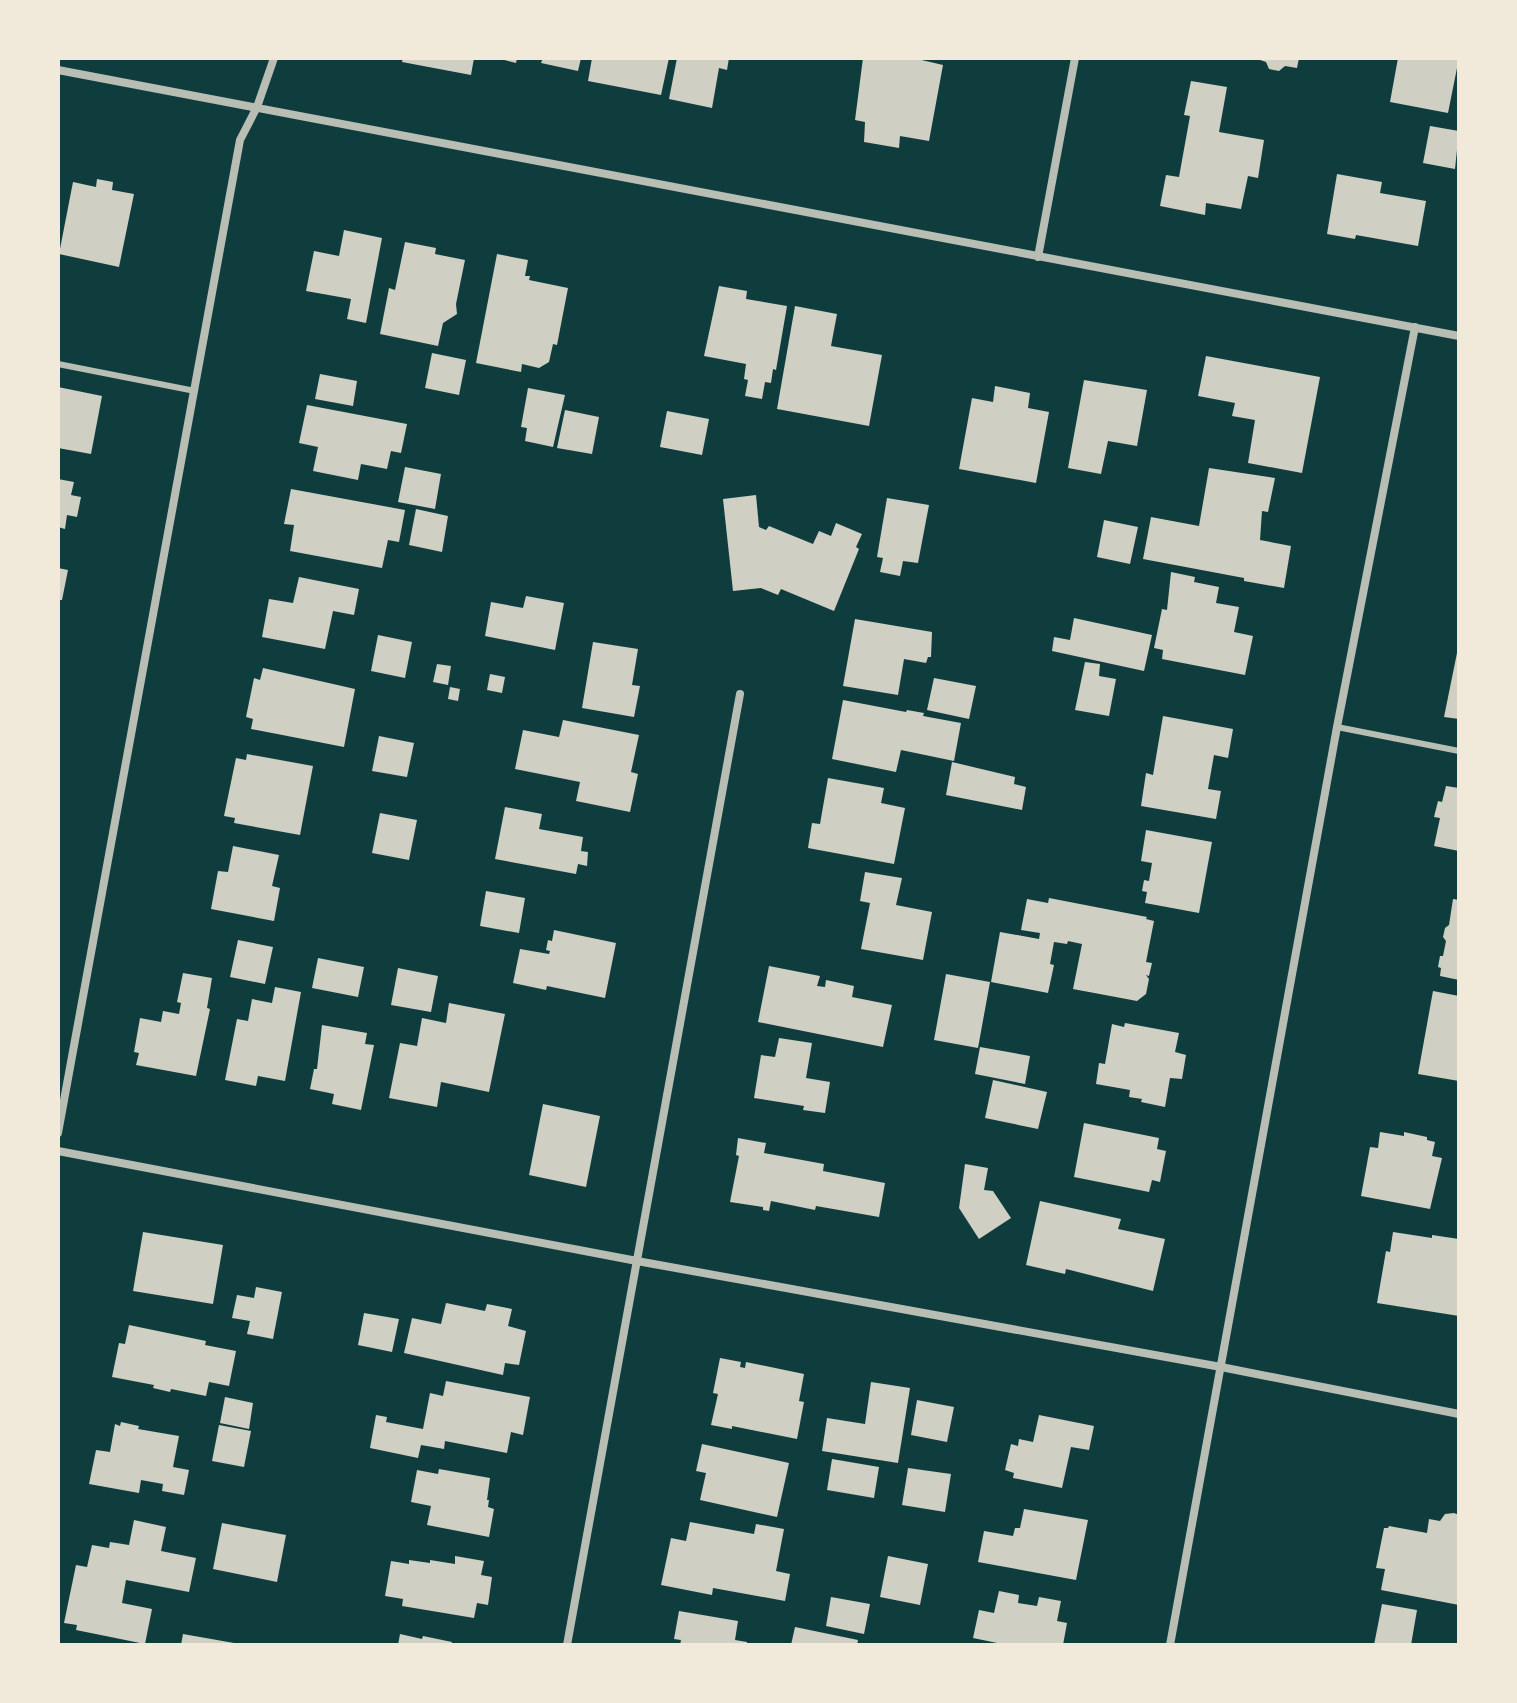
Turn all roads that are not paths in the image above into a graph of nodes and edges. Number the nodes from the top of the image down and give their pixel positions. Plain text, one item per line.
1 (274, 58) edge
2 (1075, 58) edge
3 (58, 70) edge
4 (257, 107) junction
5 (1038, 257) junction
6 (1415, 327) junction
7 (1459, 336) edge
8 (58, 364) edge
9 (195, 391) junction
10 (740, 694) dead end
11 (1337, 727) junction
12 (1459, 751) edge
13 (58, 1133) edge
14 (58, 1151) edge
15 (637, 1261) junction
16 (1221, 1367) junction
17 (1459, 1414) edge
18 (567, 1645) edge
19 (1170, 1645) edge

1 - 4 street
2 - 5 street
3 - 4 street
4 - 5 street
4 - 9 street
5 - 6 street
6 - 7 street
6 - 11 street
8 - 9 lane
9 - 13 street
10 - 15 street
11 - 12 lane
11 - 16 street
14 - 15 street
15 - 16 street
15 - 18 street
16 - 17 street
16 - 19 street

